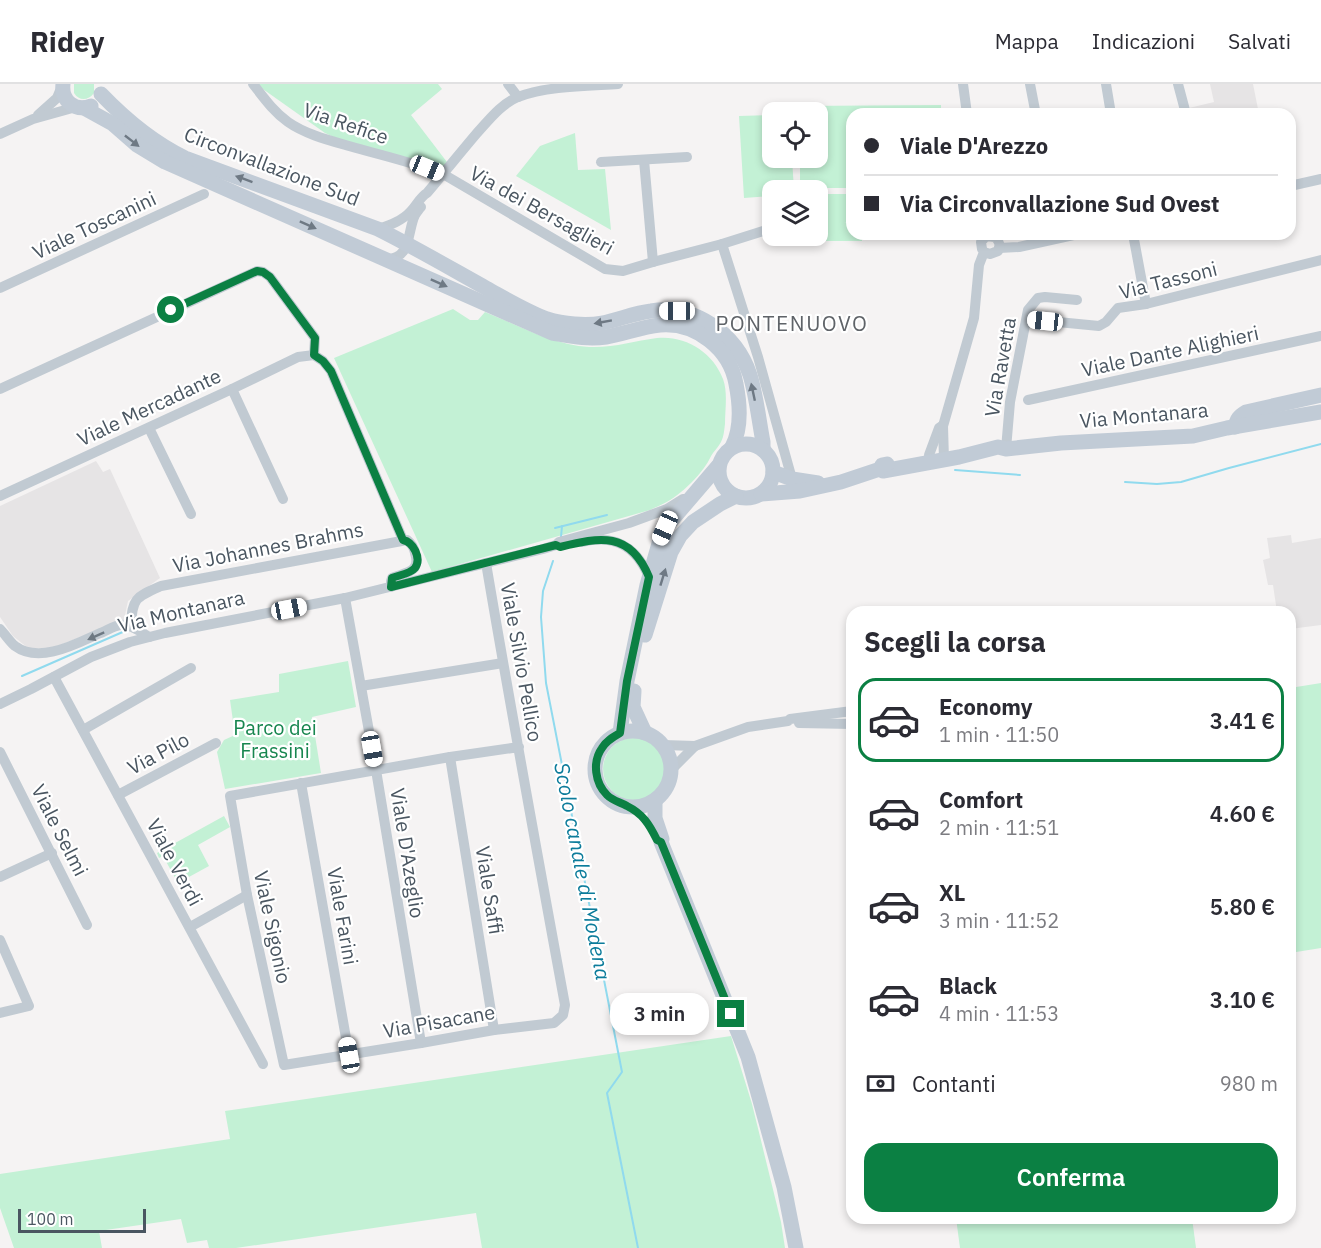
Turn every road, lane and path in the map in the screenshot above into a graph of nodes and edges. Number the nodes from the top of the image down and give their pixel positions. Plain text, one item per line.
1 (253, 84) edge
2 (508, 84) edge
3 (618, 84) edge
4 (963, 84) edge
5 (1030, 84) edge
6 (1106, 84) edge
7 (1178, 84) edge
8 (63, 85) edge
9 (579, 85) edge
10 (101, 89) edge
11 (518, 98) junction
12 (80, 108) junction
13 (966, 108) edge
14 (1035, 108) edge
15 (1110, 108) edge
16 (1184, 108) edge
17 (33, 119) junction
18 (0, 133) edge
19 (687, 157) dead end
20 (644, 160) junction
21 (602, 162) dead end
22 (443, 174) junction
23 (1321, 179) edge
24 (1296, 185) edge
25 (204, 194) dead end
26 (428, 194) junction
27 (378, 229) junction
28 (762, 231) edge
29 (998, 240) edge
30 (1048, 240) edge
31 (1134, 240) edge
32 (980, 243) edge
33 (407, 244) junction
34 (722, 244) junction
35 (999, 248) junction
36 (385, 259) junction
37 (1321, 260) edge
38 (653, 262) junction
39 (0, 288) edge
40 (1077, 300) dead end
41 (1146, 304) junction
42 (1027, 319) junction
43 (1321, 336) edge
44 (314, 355) junction
45 (232, 389) junction
46 (0, 390) edge
47 (1321, 395) edge
48 (1028, 400) dead end
49 (1321, 412) edge
50 (1235, 427) junction
51 (149, 428) junction
52 (732, 447) junction
53 (1006, 449) junction
54 (763, 450) junction
55 (939, 456) junction
56 (719, 465) junction
57 (773, 472) junction
58 (792, 479) junction
59 (830, 484) junction
60 (761, 494) junction
61 (0, 495) edge
62 (736, 496) junction
63 (283, 499) dead end
64 (691, 499) junction
65 (191, 514) dead end
66 (403, 540) junction
67 (556, 545) junction
68 (486, 563) junction
69 (649, 577) junction
70 (391, 587) junction
71 (345, 598) junction
72 (131, 626) junction
73 (0, 629) edge
74 (149, 637) junction
75 (503, 663) junction
76 (191, 668) dead end
77 (54, 677) junction
78 (361, 686) junction
79 (0, 704) edge
80 (846, 712) edge
81 (788, 721) junction
82 (846, 724) edge
83 (83, 730) junction
84 (620, 733) junction
85 (645, 733) junction
86 (216, 743) dead end
87 (663, 745) junction
88 (695, 746) junction
89 (519, 747) junction
90 (0, 752) edge
91 (450, 757) junction
92 (376, 770) junction
93 (671, 770) junction
94 (301, 783) junction
95 (118, 795) junction
96 (655, 800) junction
97 (626, 806) junction
98 (661, 842) junction
99 (52, 853) junction
100 (0, 878) edge
101 (247, 895) junction
102 (87, 925) dead end
103 (190, 927) junction
104 (0, 940) edge
105 (0, 1013) edge
106 (563, 1015) joint
107 (494, 1030) junction
108 (421, 1043) junction
109 (349, 1055) junction
110 (263, 1064) dead end
111 (284, 1065) joint
112 (795, 1248) edge

1 - 22 street, Via Refice
2 - 11 street
3 - 9 street
4 - 13 street
5 - 14 street
6 - 15 street
7 - 16 street
8 - 12 main road, Circonvallazione Sud
8 - 17 street
9 - 11 street
10 - 12 main road, Circonvallazione Sud
27 -> 10 main road, Circonvallazione Sud
11 - 22 street
12 - 17 street
12 -> 36 main road, Circonvallazione Sud
17 - 18 street
19 - 20 street
20 - 21 street
20 - 38 street
22 - 26 street
22 - 38 street, Via dei Bersaglieri
23 - 24 street
25 - 39 street, Viale Toscanini
26 - 27 street
26 - 33 street
27 - 33 main road, Circonvallazione Sud
28 - 34 street, Via dei Bersaglieri
29 - 35 street
30 - 35 street
31 - 41 street
32 - 35 street
32 - 55 street
33 - 36 street
54 -> 33 main road, Circonvallazione Sud
34 - 38 street, Via dei Bersaglieri
34 - 58 street
36 -> 52 main road, Circonvallazione Sud
37 - 41 street, Via Tassoni
40 - 42 street, Via Ravetta
41 - 42 street, Via Tassoni
42 - 53 street, Via Ravetta
43 - 48 street, Viale Dante Alighieri
44 - 45 street, Viale Mercadante
44 - 46 street
44 - 66 street
45 - 51 street, Viale Mercadante
45 - 63 street
47 - 50 main road
49 - 50 main road, Via Montanara
50 - 53 main road, Via Montanara
51 - 61 street, Viale Mercadante
51 - 65 street
52 - 54 main road
52 - 56 main road, Circonvallazione Sud
53 - 55 main road, Via Montanara
54 - 57 main road, Circonvallazione Sud
55 - 59 main road, Via Montanara
56 - 62 main road
56 - 64 main road, Circonvallazione Sud
57 - 58 main road, Via Montanara
57 - 60 main road
58 - 59 main road, Via Montanara
59 - 60 main road, Via Montanara
60 - 62 main road
85 -> 62 main road
64 - 67 street, Via Montanara
64 - 69 main road, Circonvallazione Sud
66 - 70 street
66 - 72 street, Via Johannes Brahms
67 - 68 street, Via Montanara
67 - 69 street, Via Montanara
68 - 70 street, Via Montanara
68 - 75 street, Viale Silvio Pellico
69 - 84 main road, Circonvallazione Sud
70 - 71 street, Via Montanara
71 - 74 street, Via Montanara
71 - 78 street, Viale D'Azeglio
72 -> 73 street
72 - 74 street
74 - 77 street, Via Montanara
75 - 78 street
75 - 89 street, Viale Silvio Pellico
76 - 83 street
77 - 79 street, Via Montanara
77 - 83 street, Viale Verdi
78 - 92 street, Viale D'Azeglio
80 - 81 street
81 - 82 street
81 - 88 street
83 - 95 street, Viale Verdi
84 - 85 main road
84 - 97 main road
85 - 87 main road
86 - 95 street, Via Pilo
87 - 88 street
87 - 93 main road
88 - 93 street
89 - 91 street
89 - 106 street, Viale Silvio Pellico
90 - 99 street, Viale Selmi
91 - 92 street
91 - 107 street, Viale Saffi
92 - 94 street
92 - 108 street, Viale D'Azeglio
93 - 96 main road
94 - 101 street, Viale Sigonio
94 - 109 street, Viale Farini
95 - 103 street, Viale Verdi
96 - 97 main road
96 - 98 main road
97 - 98 main road
98 - 112 main road
99 - 100 street
99 - 102 street, Viale Selmi
101 - 103 street
101 - 111 street, Viale Sigonio
103 - 110 street, Viale Verdi
104 - 105 street
106 - 107 street, Via Pisacane
107 - 108 street, Via Pisacane
108 - 109 street, Via Pisacane
109 - 111 street, Via Pisacane

